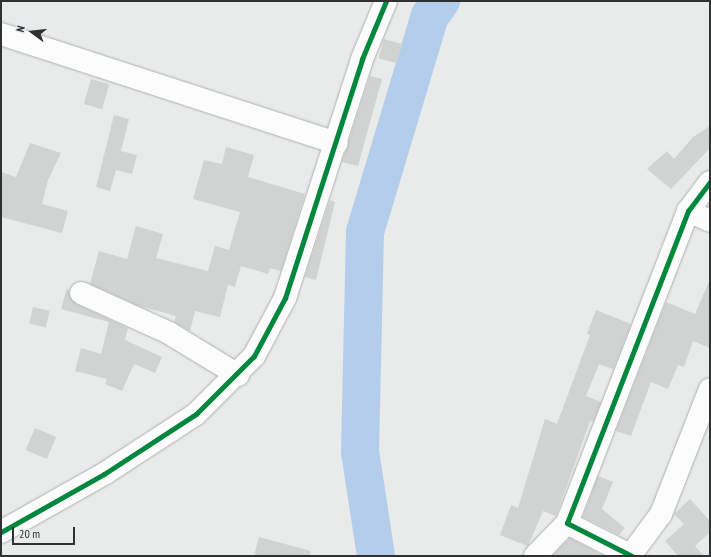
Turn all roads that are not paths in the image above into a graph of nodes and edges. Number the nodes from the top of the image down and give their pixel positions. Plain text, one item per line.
1 (386, 1) edge
2 (1, 34) edge
3 (337, 143) junction
4 (710, 182) edge
5 (688, 211) junction
6 (710, 221) edge
7 (81, 293) dead end
8 (238, 375) junction
9 (710, 389) edge
10 (566, 523) junction
11 (1, 532) edge
12 (535, 556) edge
13 (631, 556) edge

1 - 3 street
2 - 3 street
3 - 8 street
4 - 5 street
5 - 6 street
5 - 10 street
7 - 8 street
8 - 11 street
9 - 13 street
10 - 12 street
10 - 13 street

